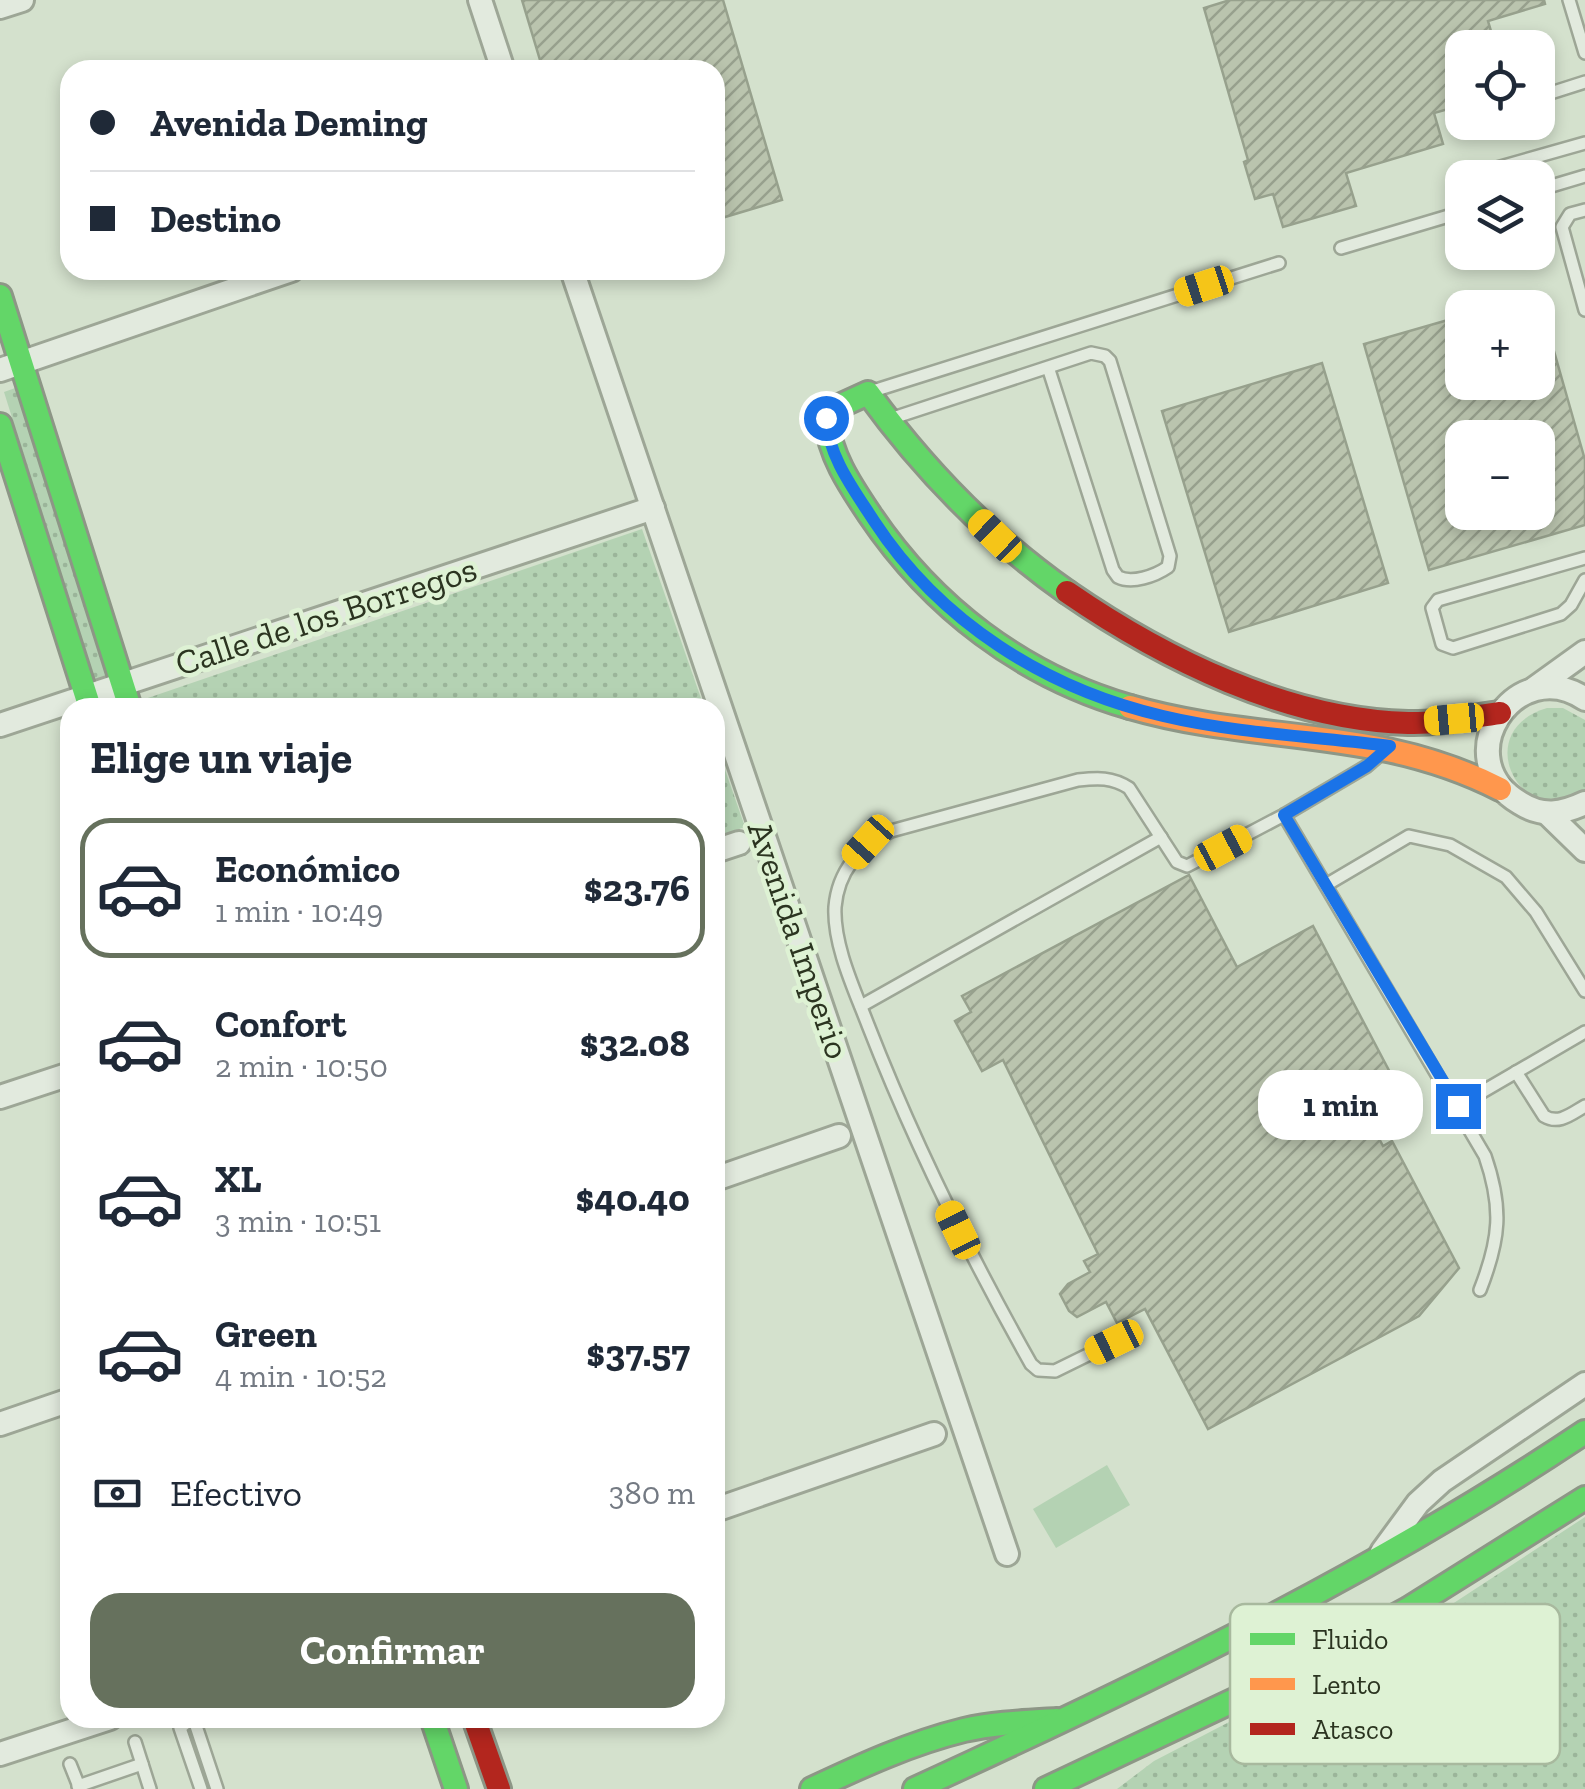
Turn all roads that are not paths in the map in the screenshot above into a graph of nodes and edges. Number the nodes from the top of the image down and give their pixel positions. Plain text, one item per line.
1 (22, 0) edge
2 (480, 0) edge
3 (1569, 0) edge
4 (0, 8) edge
5 (1585, 54) edge
6 (501, 60) edge
7 (1585, 82) edge
8 (1555, 92) edge
9 (1585, 142) edge
10 (1523, 160) edge
11 (1585, 176) edge
12 (1555, 185) edge
13 (1585, 210) edge
14 (1445, 217) edge
15 (1341, 248) dead end
16 (1279, 262) dead end
17 (263, 280) edge
18 (575, 280) edge
19 (0, 296) edge
20 (1585, 310) edge
21 (11, 366) edge
22 (1048, 367) junction
23 (868, 392) junction
24 (888, 420) junction
25 (0, 424) edge
26 (653, 508) junction
27 (1585, 558) edge
28 (1585, 580) edge
29 (1585, 652) edge
30 (122, 683) junction
31 (1530, 690) junction
32 (87, 698) edge
33 (94, 698) edge
34 (127, 698) edge
35 (717, 698) edge
36 (1585, 699) edge
37 (60, 708) edge
38 (1500, 713) junction
39 (725, 721) edge
40 (1407, 723) junction
41 (0, 724) edge
42 (1390, 746) junction
43 (1500, 789) junction
44 (1585, 803) edge
45 (1548, 814) junction
46 (1284, 815) junction
47 (1161, 837) junction
48 (738, 843) dead end
49 (725, 848) edge
50 (1585, 850) edge
51 (1326, 885) junction
52 (1585, 992) edge
53 (861, 1006) junction
54 (1585, 1032) edge
55 (1516, 1072) junction
56 (60, 1077) edge
57 (0, 1097) edge
58 (1458, 1106) junction
59 (1585, 1106) edge
60 (839, 1136) dead end
61 (725, 1176) edge
62 (1480, 1290) dead end
63 (1114, 1342) dead end
64 (1585, 1384) edge
65 (60, 1403) edge
66 (0, 1424) edge
67 (1585, 1432) edge
68 (934, 1434) dead end
69 (1585, 1498) edge
70 (725, 1507) edge
71 (1007, 1554) dead end
72 (1373, 1564) junction
73 (1298, 1604) edge
74 (1417, 1604) edge
75 (1230, 1641) edge
76 (1230, 1702) edge
77 (1066, 1720) junction
78 (79, 1728) edge
79 (180, 1728) edge
80 (197, 1728) edge
81 (435, 1728) edge
82 (477, 1728) edge
83 (1149, 1740) junction
84 (135, 1742) dead end
85 (0, 1754) edge
86 (70, 1764) dead end
87 (142, 1764) junction
88 (79, 1788) edge
89 (1051, 1788) edge
90 (150, 1789) edge
91 (200, 1789) edge
92 (217, 1789) edge
93 (456, 1789) edge
94 (498, 1789) edge
95 (812, 1789) edge
96 (915, 1789) edge
97 (1100, 1789) edge

1 - 4 street
2 - 6 street
3 - 5 lane
7 - 8 lane
9 - 10 lane
11 - 12 lane
13 - 20 lane
14 - 15 lane
16 - 23 lane
17 - 21 street
18 - 26 street, Avenida Imperio
19 - 21 street
21 - 30 street
22 - 22 lane
22 - 24 lane
23 - 24 street
23 - 42 street
24 - 40 street
25 - 32 street
26 - 30 street, Calle de los Borregos
26 - 35 street, Avenida Imperio
27 - 28 lane
29 - 31 street
30 - 33 street, Calle de los Borregos
30 - 34 street
31 - 36 street
31 - 38 street
37 - 41 street, Calle de los Borregos
38 - 40 street
38 - 43 street
39 - 71 street, Avenida Imperio
40 - 42 lane
42 - 43 street
42 - 46 lane
43 - 45 street
44 - 45 street
45 - 50 street
46 - 47 lane
46 - 51 lane
47 - 53 lane
47 - 53 lane
48 - 49 street
51 - 52 lane
51 - 58 lane
53 - 63 lane
54 - 55 lane
55 - 58 lane
55 - 59 lane
56 - 57 street
58 - 62 lane
60 - 61 street
64 - 72 street
65 - 66 street
67 - 72 street
68 - 70 street
69 - 74 street
72 - 73 street
75 - 77 street
76 - 83 street
77 - 95 street
77 - 96 street
78 - 85 street
79 - 91 lane
80 - 92 lane
81 - 93 street
82 - 94 street
83 - 89 street
83 - 97 street
84 - 87 lane
86 - 88 lane
87 - 88 lane
87 - 90 lane

